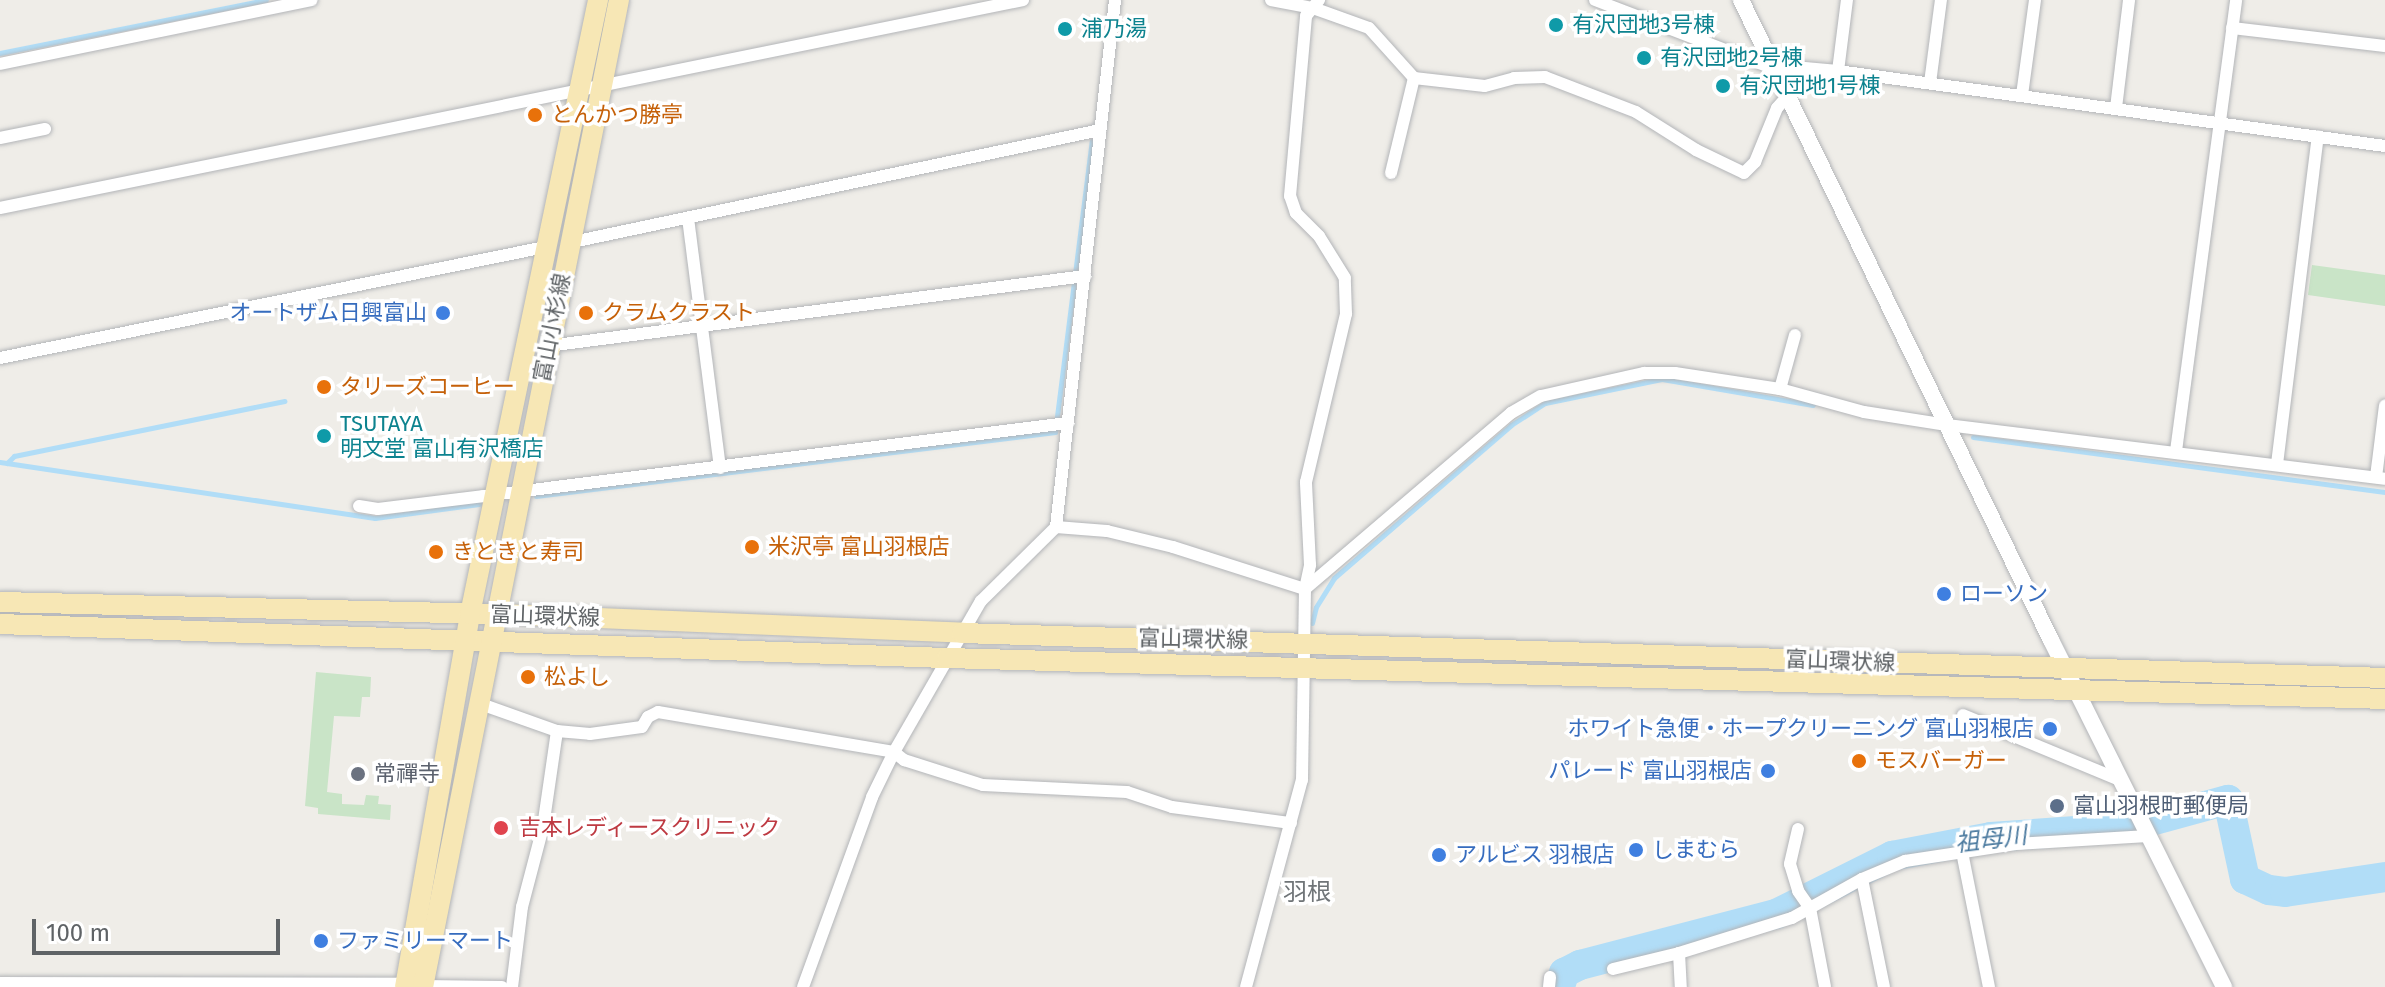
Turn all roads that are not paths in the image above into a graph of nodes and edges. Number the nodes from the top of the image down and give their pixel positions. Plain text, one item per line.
1 (312, 0) edge
2 (598, 0) edge
3 (619, 0) edge
4 (1023, 0) edge
5 (1115, 0) edge
6 (1271, 0) edge
7 (1595, 0) edge
8 (1741, 0) edge
9 (1847, 0) edge
10 (1941, 0) edge
11 (2035, 0) edge
12 (2129, 0) edge
13 (2236, 0) edge
14 (1316, 4) edge
15 (2232, 28) junction
16 (2385, 46) edge
17 (0, 64) edge
18 (1775, 69) junction
19 (1838, 71) junction
20 (1414, 78) junction
21 (1930, 83) junction
22 (602, 85) junction
23 (580, 89) junction
24 (2022, 95) junction
25 (1786, 98) junction
26 (2116, 108) junction
27 (2220, 123) junction
28 (45, 129) dead end
29 (1100, 130) junction
30 (2318, 137) junction
31 (0, 138) edge
32 (2385, 146) edge
33 (1391, 173) dead end
34 (0, 208) edge
35 (688, 218) junction
36 (568, 242) junction
37 (547, 246) junction
38 (1085, 276) junction
39 (702, 326) junction
40 (1795, 335) dead end
41 (548, 346) junction
42 (0, 358) edge
43 (1780, 389) junction
44 (2385, 406) edge
45 (1068, 423) junction
46 (1947, 425) junction
47 (2176, 451) junction
48 (2277, 464) junction
49 (720, 468) junction
50 (2380, 478) edge
51 (519, 491) junction
52 (495, 495) junction
53 (359, 506) dead end
54 (1056, 527) junction
55 (1305, 589) junction
56 (0, 602) edge
57 (470, 614) junction
58 (496, 614) junction
59 (0, 624) edge
60 (962, 633) junction
61 (466, 639) junction
62 (491, 640) junction
63 (1305, 642) junction
64 (947, 658) junction
65 (1304, 667) junction
66 (2064, 667) junction
67 (2385, 678) edge
68 (2076, 690) junction
69 (2385, 699) edge
70 (478, 703) junction
71 (1963, 715) dead end
72 (557, 731) junction
73 (894, 752) junction
74 (2120, 780) junction
75 (1291, 823) junction
76 (1798, 829) dead end
77 (2148, 836) junction
78 (1962, 852) junction
79 (1862, 879) junction
80 (1810, 908) junction
81 (1679, 953) junction
82 (1613, 969) dead end
83 (0, 985) edge
84 (414, 986) edge
85 (502, 987) edge
86 (512, 987) edge
87 (803, 987) edge
88 (1246, 987) edge
89 (1681, 987) edge
90 (1825, 987) edge
91 (1884, 987) edge
92 (1989, 987) edge
93 (2224, 987) edge

1 - 17 street
2 - 23 main road, 富山小杉線
3 - 22 main road, 富山小杉線
4 - 22 street
5 - 29 street
6 - 14 street
7 - 18 street
8 - 18 street
9 - 19 street
10 - 21 street
11 - 24 street
12 - 26 street
13 - 15 street
14 - 20 street
14 - 55 street
15 - 16 street
15 - 27 street
18 - 19 street
18 - 25 street
19 - 21 street
20 - 25 street
20 - 33 street
21 - 24 street
22 - 23 street
22 - 36 main road, 富山小杉線
23 - 34 street
23 - 37 main road, 富山小杉線
24 - 26 street
25 - 46 street
26 - 27 street
27 - 30 street
27 - 47 street
28 - 31 street
29 - 35 street
29 - 38 street
30 - 32 street
30 - 48 street
35 - 36 street
35 - 39 street
36 - 37 street
36 - 41 main road, 富山小杉線
37 - 42 street
37 - 52 main road, 富山小杉線
38 - 39 street
38 - 45 street
39 - 41 street
39 - 49 street
40 - 43 street
41 - 51 main road, 富山小杉線
43 - 46 street
43 - 55 street
44 - 50 street
45 - 49 street
45 - 54 street
46 - 47 street
46 - 66 street
47 - 48 street
48 - 50 street
49 - 51 street
51 - 52 street
51 - 58 main road, 富山小杉線
52 - 53 street
52 - 57 main road, 富山小杉線
54 - 55 street
54 - 60 street
55 - 63 street
56 - 57 main road, 富山環状線
57 - 58 main road, 富山環状線
57 - 61 main road, 富山小杉線
58 - 60 main road, 富山環状線
58 - 62 main road, 富山小杉線
59 - 61 main road, 富山環状線
60 - 63 main road, 富山環状線
60 - 64 street
61 - 62 main road, 富山環状線
61 - 84 main road, 富山小杉線
62 - 64 main road, 富山環状線
62 - 70 main road, 富山小杉線
63 - 65 street
63 - 66 main road, 富山環状線
64 - 65 main road, 富山環状線
64 - 73 street
65 - 68 main road, 富山環状線
65 - 75 street
66 - 67 main road, 富山環状線
66 - 68 street
68 - 69 main road, 富山環状線
68 - 74 street
70 - 72 street
70 - 84 main road, 富山小杉線
71 - 74 street
72 - 73 street
72 - 86 street
73 - 75 street
73 - 87 street
74 - 77 street
75 - 88 street
76 - 80 street
77 - 78 street
77 - 93 street
78 - 79 street
78 - 92 street
79 - 80 street
79 - 91 street
80 - 81 street
80 - 90 street
81 - 82 street
81 - 89 street
83 - 84 street
84 - 85 street

